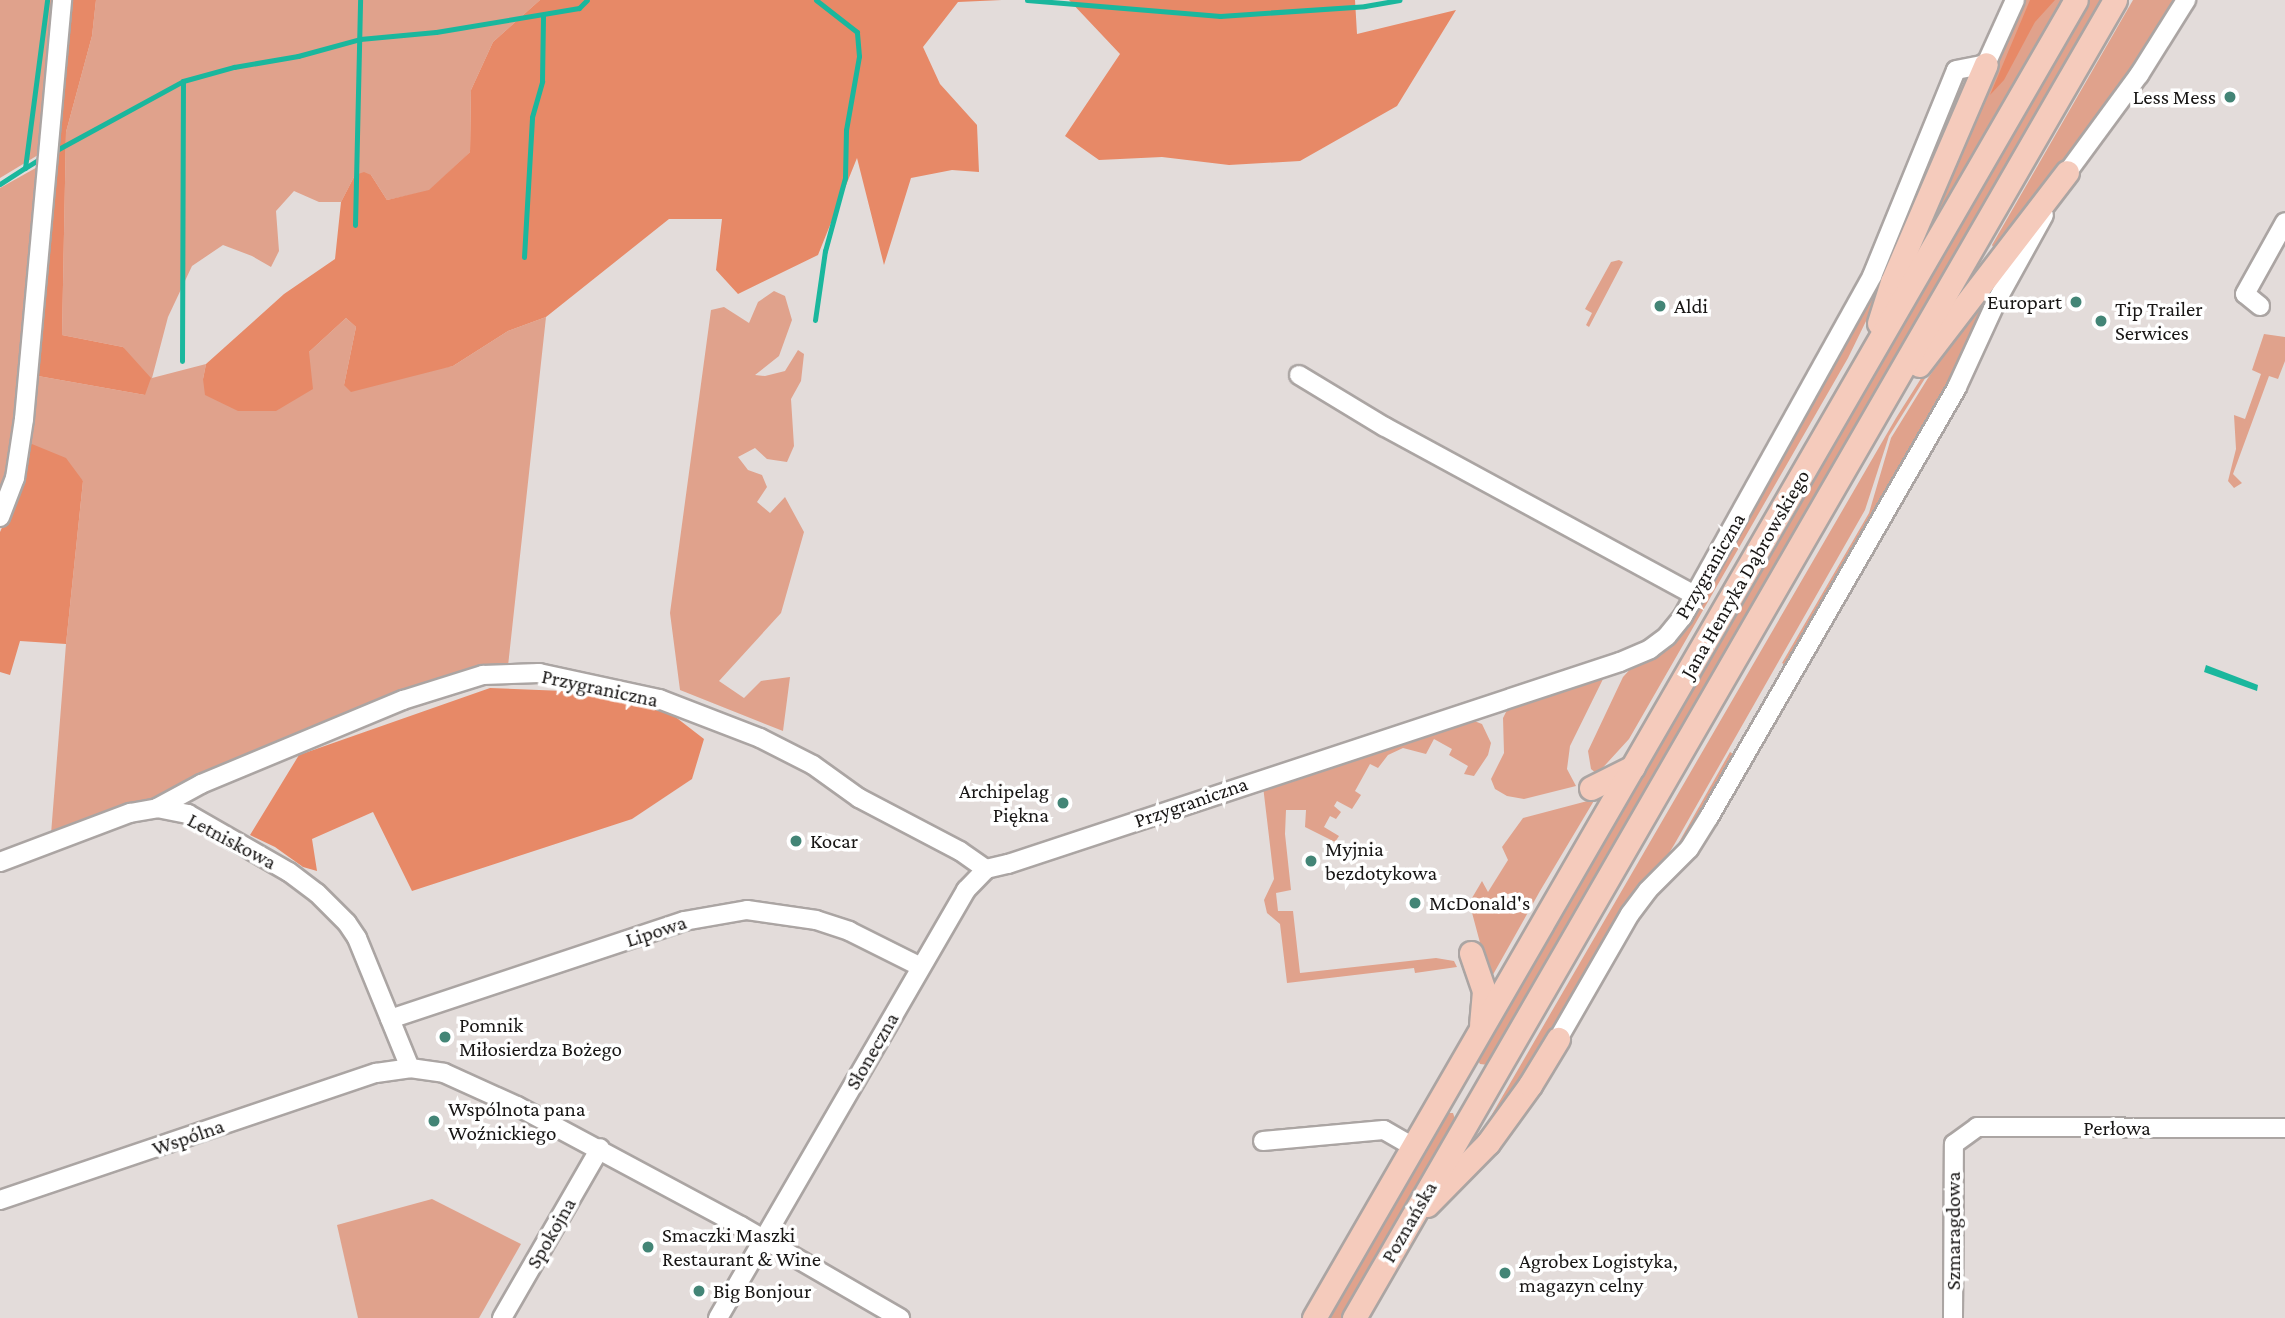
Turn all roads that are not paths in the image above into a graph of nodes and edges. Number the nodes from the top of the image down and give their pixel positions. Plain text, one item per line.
1 (62, 0) edge
2 (2015, 0) edge
3 (2076, 0) edge
4 (2115, 0) edge
5 (2186, 0) edge
6 (1986, 64) junction
7 (2067, 172) junction
8 (2285, 222) edge
9 (2260, 306) dead end
10 (1864, 369) junction
11 (1299, 375) dead end
12 (1871, 425) junction
13 (0, 517) edge
14 (1695, 595) junction
15 (1633, 767) junction
16 (1591, 788) dead end
17 (157, 808) junction
18 (0, 862) edge
19 (986, 869) junction
20 (1471, 953) dead end
21 (921, 967) junction
22 (390, 1018) junction
23 (1478, 1036) junction
24 (1558, 1039) joint
25 (410, 1068) junction
26 (1464, 1127) joint
27 (2285, 1129) edge
28 (1263, 1141) dead end
29 (1954, 1144) joint
30 (1413, 1147) junction
31 (600, 1148) junction
32 (0, 1200) edge
33 (1409, 1221) junction
34 (764, 1239) junction
35 (502, 1318) edge
36 (718, 1318) edge
37 (900, 1318) edge
38 (1314, 1318) edge
39 (1354, 1318) edge
40 (1953, 1318) edge

1 - 13 street
2 - 6 street
3 - 10 main road, Jana Henryka Dąbrowskiego
4 - 12 main road, Jana Henryka Dąbrowskiego
5 - 7 street
6 - 10 main road
6 - 14 street, Przygraniczna
7 - 12 main road
7 - 24 street
8 - 9 street
10 - 15 main road, Jana Henryka Dąbrowskiego
11 - 14 street
12 - 26 main road, Jana Henryka Dąbrowskiego
14 - 19 street, Przygraniczna
15 - 16 main road
15 - 23 main road, Jana Henryka Dąbrowskiego
17 - 18 street, Letniskowa
17 - 19 street, Przygraniczna
17 - 22 street, Letniskowa
19 - 21 street, Słoneczna
20 - 23 main road
21 - 22 street, Lipowa
21 - 34 street, Słoneczna
22 - 25 street, Letniskowa
23 - 30 main road, Jana Henryka Dąbrowskiego
24 - 33 main road
25 - 31 street, Wspólna
25 - 32 street, Wspólna
26 - 33 main road, Poznańska
27 - 29 street, Perłowa
28 - 30 street
29 - 40 street, Szmaragdowa
30 - 38 main road, Poznańska
31 - 34 street, Wspólna
31 - 35 street, Spokojna
33 - 39 main road, Poznańska
34 - 36 street, Słoneczna
34 - 37 street, Wspólna

